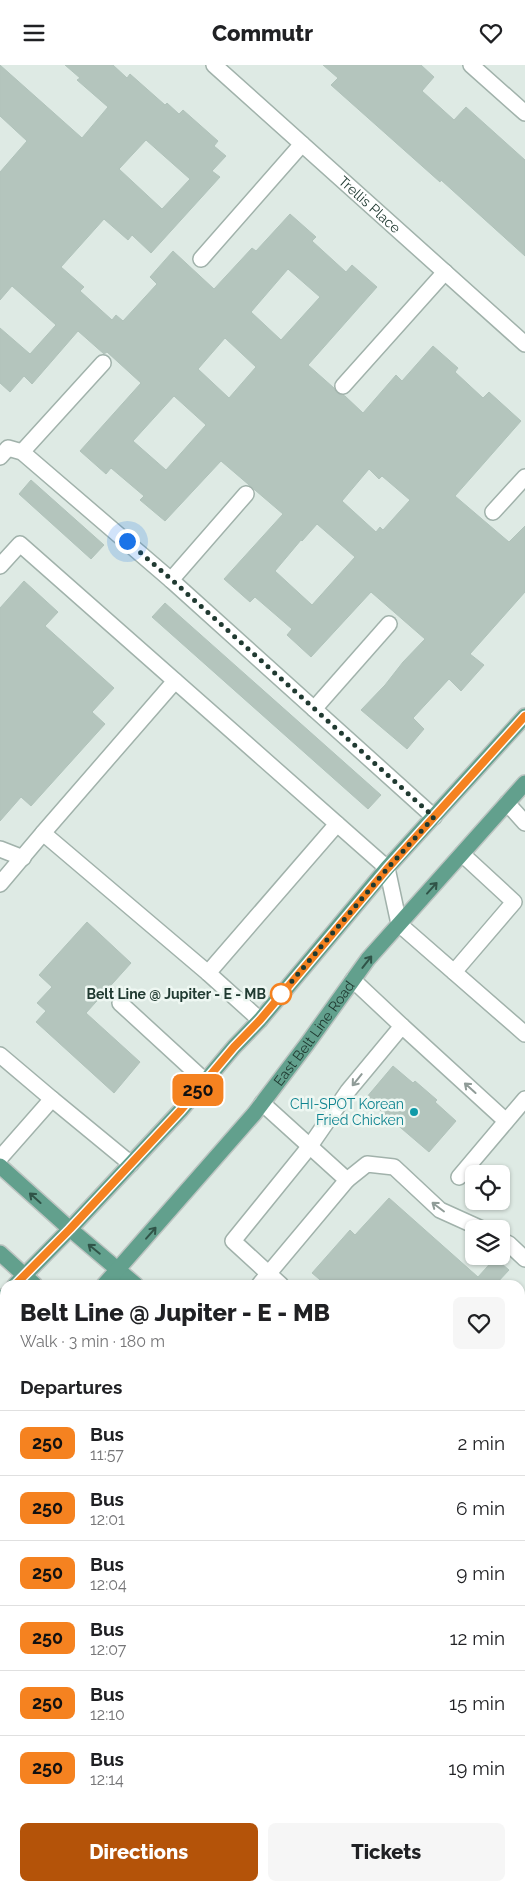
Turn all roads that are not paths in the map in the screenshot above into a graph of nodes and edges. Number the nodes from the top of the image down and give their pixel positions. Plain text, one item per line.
1 (214, 65) edge
2 (471, 65) edge
3 (525, 113) edge
4 (302, 144) junction
5 (201, 259) dead end
6 (445, 272) junction
7 (525, 344) edge
8 (102, 363) dead end
9 (343, 386) dead end
10 (8, 450) edge
11 (525, 477) edge
12 (246, 494) dead end
13 (493, 512) dead end
14 (0, 566) edge
15 (172, 580) junction
16 (390, 624) dead end
17 (176, 681) junction
18 (314, 709) junction
19 (525, 716) edge
20 (525, 783) edge
21 (507, 803) junction
22 (434, 817) junction
23 (525, 823) edge
24 (337, 824) junction
25 (43, 833) junction
26 (0, 849) edge
27 (462, 854) junction
28 (22, 858) junction
29 (387, 869) junction
30 (0, 884) edge
31 (399, 924) junction
32 (454, 972) junction
33 (208, 973) junction
34 (353, 980) junction
35 (120, 1003) dead end
36 (260, 1020) junction
37 (402, 1026) junction
38 (525, 1034) edge
39 (0, 1055) edge
40 (205, 1081) junction
41 (52, 1099) junction
42 (525, 1099) edge
43 (262, 1103) junction
44 (506, 1121) junction
45 (310, 1146) junction
46 (0, 1159) edge
47 (131, 1164) junction
48 (0, 1166) edge
49 (459, 1177) dead end
50 (347, 1180) junction
51 (465, 1221) edge
52 (70, 1229) junction
53 (510, 1245) edge
54 (0, 1253) edge
55 (525, 1259) edge
56 (119, 1269) junction
57 (263, 1279) edge
58 (23, 1280) edge
59 (27, 1280) edge
60 (109, 1280) edge
61 (131, 1280) edge

1 - 4 street, Trellis Place
2 - 3 street
4 - 5 street
4 - 6 street, Trellis Place
6 - 7 street, Trellis Place
6 - 9 street
8 - 10 street
10 - 15 street
11 - 13 street
12 - 15 street
14 - 17 street
15 - 18 street
16 - 18 street
17 - 24 street
17 - 25 street
18 - 22 street
19 - 22 main road
20 - 21 main road, East Belt Line Road
21 - 23 street
21 - 27 main road, East Belt Line Road
22 - 29 main road
24 - 29 street
24 - 33 street
25 - 28 street
25 - 33 street
26 - 28 street
31 -> 27 main road, East Belt Line Road
27 - 32 street
28 - 30 street
29 - 31 street
29 - 36 main road
31 - 32 street
34 -> 31 main road, East Belt Line Road
32 - 38 street
33 - 36 street
34 - 37 street
34 - 43 main road, East Belt Line Road
35 - 40 street
36 - 40 main road
44 -> 37 street
37 -> 45 street
39 - 41 street
40 - 47 main road
41 - 46 street
41 - 47 street
42 - 44 street
43 - 45 street
56 -> 43 main road, East Belt Line Road
44 - 49 street
45 - 50 street
45 - 57 street
47 - 52 main road
52 -> 48 main road
51 -> 50 street
50 - 57 street
56 -> 52 main road
52 - 59 main road
53 - 55 street
54 - 58 main road
56 - 60 main road, East Belt Line Road
56 - 61 main road

